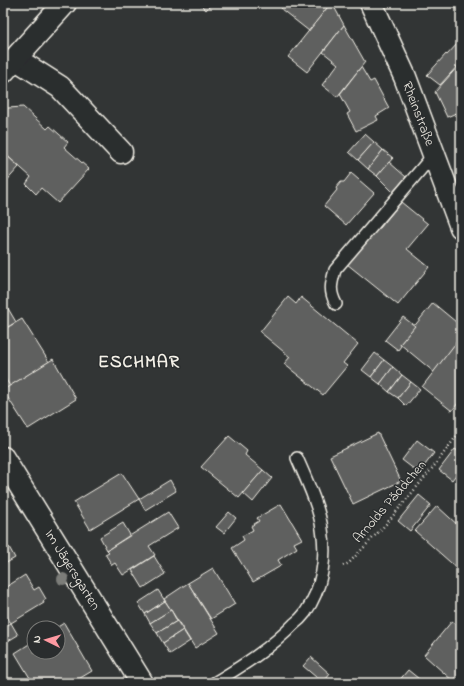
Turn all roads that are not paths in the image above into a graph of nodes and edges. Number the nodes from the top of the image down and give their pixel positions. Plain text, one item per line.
1 (65, 3) edge
2 (371, 3) edge
3 (9, 65) edge
4 (121, 152) dead end
5 (434, 154) junction
6 (461, 227) edge
7 (336, 304) dead end
8 (3, 458) edge
9 (297, 458) dead end
10 (142, 683) edge
11 (214, 683) edge

1 - 3 street
2 - 5 street, Rheinstraße
3 - 4 street
5 - 6 street, Rheinstraße
5 - 7 lane
8 - 10 street, Im Jägersgarten
9 - 11 lane

